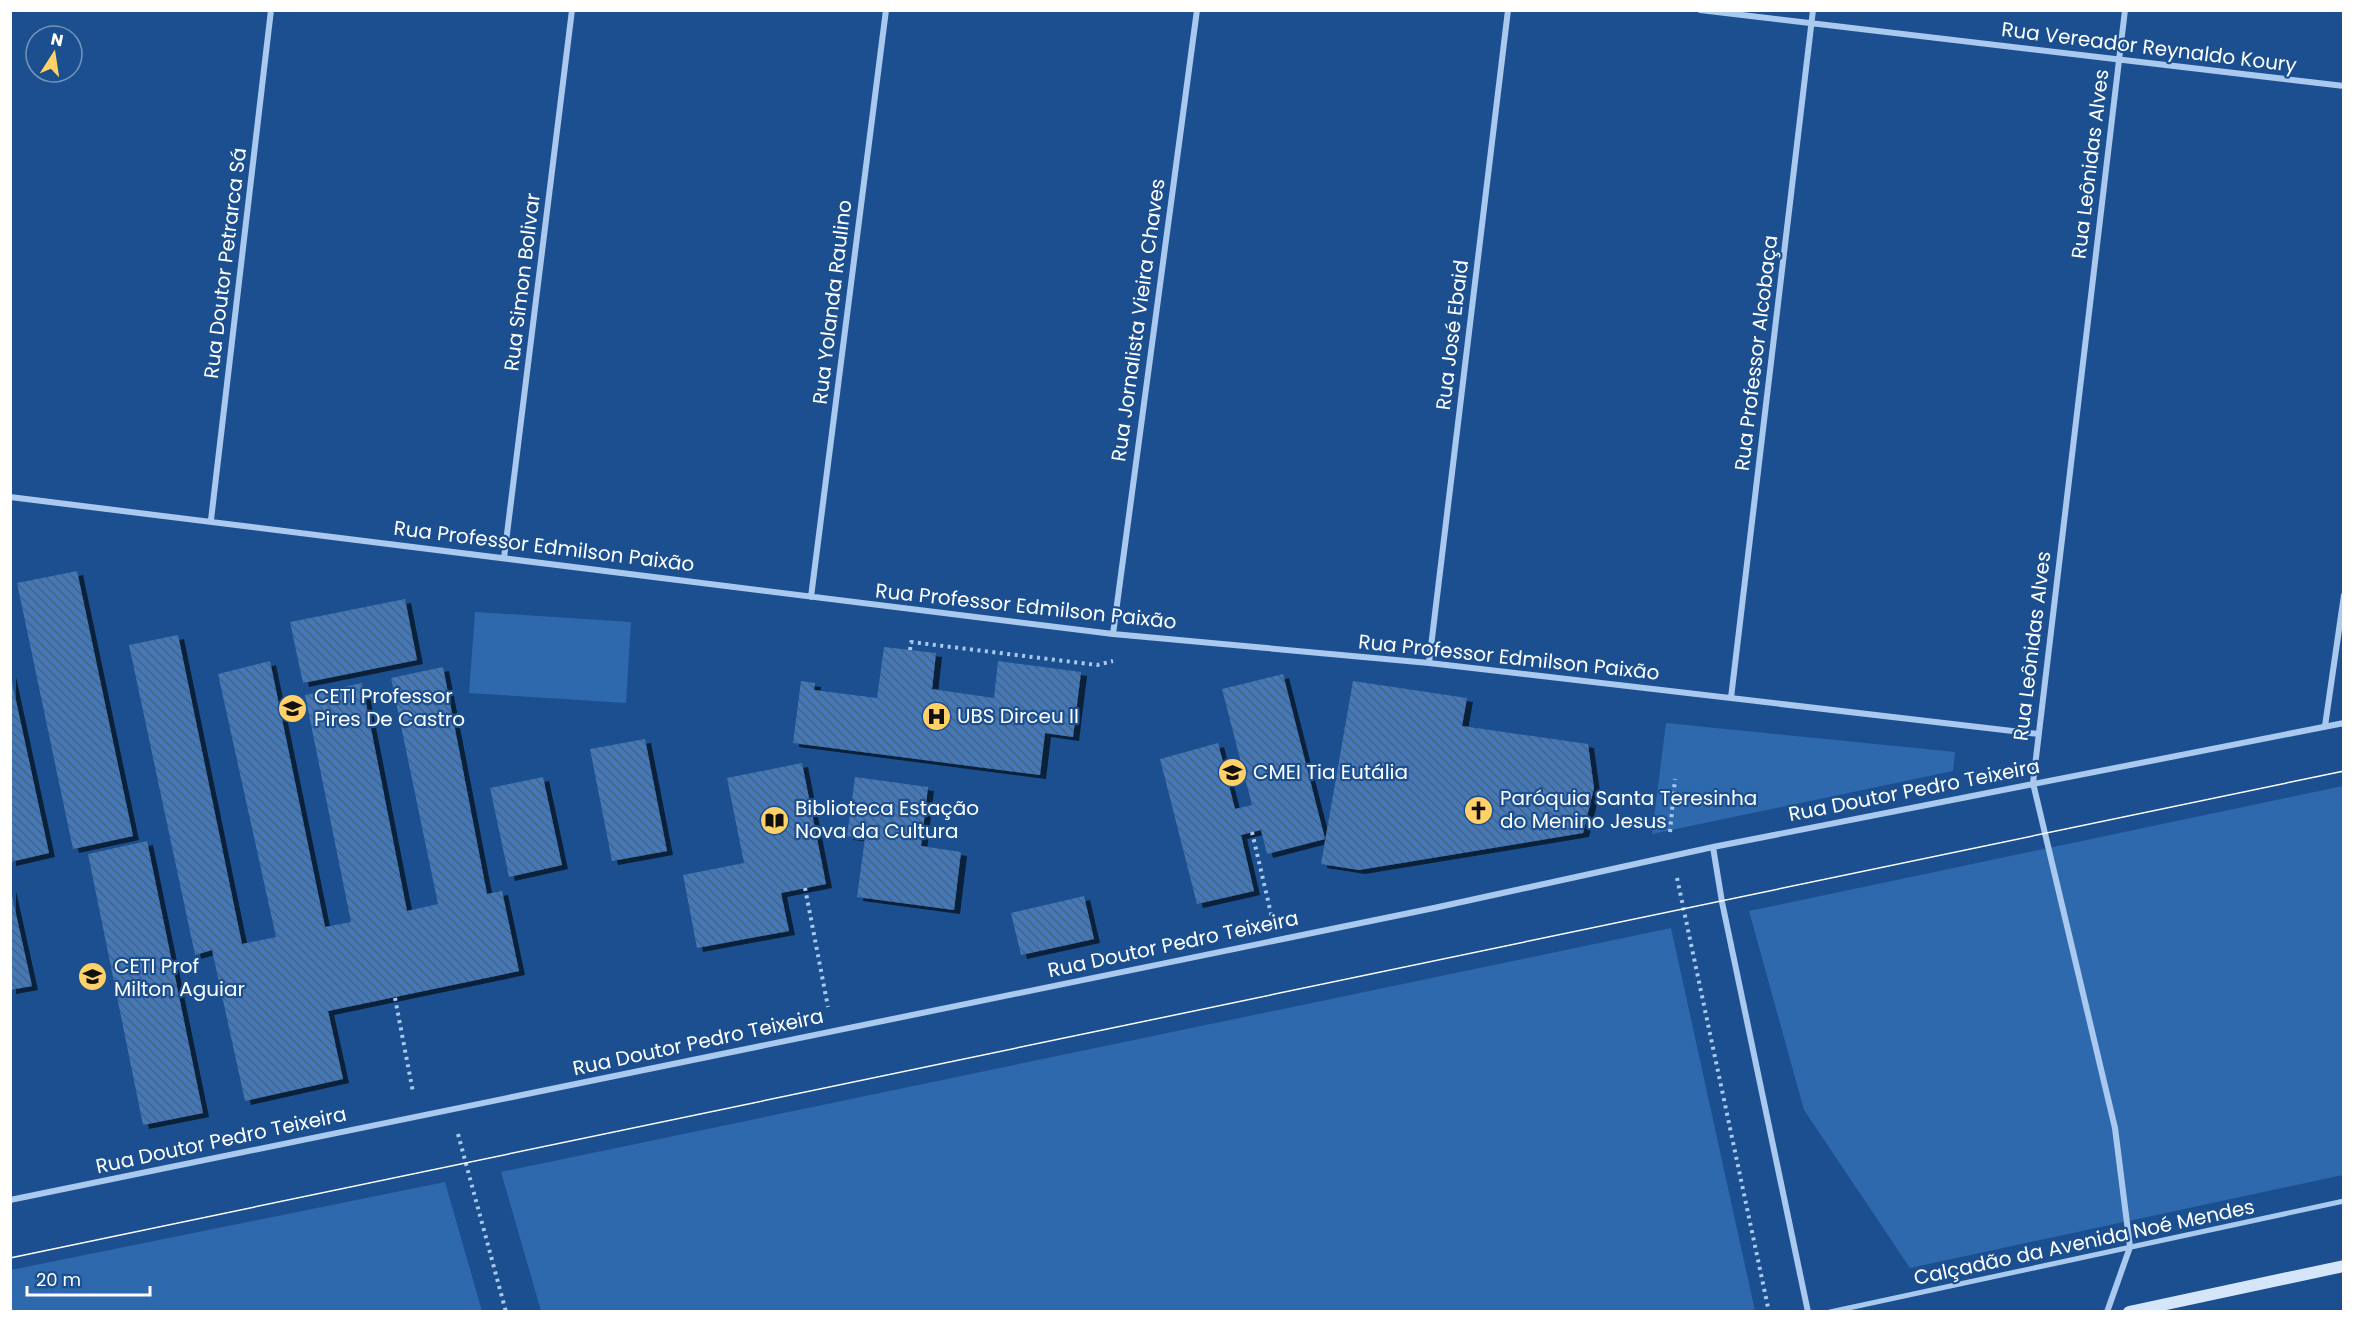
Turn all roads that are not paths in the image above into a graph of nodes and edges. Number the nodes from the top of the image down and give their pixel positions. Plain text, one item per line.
1 (272, 10) edge
2 (573, 10) edge
3 (886, 10) edge
4 (1197, 10) edge
5 (1508, 10) edge
6 (1700, 10) edge
7 (1813, 10) edge
8 (2125, 10) edge
9 (1811, 24) junction
10 (2119, 60) junction
11 (2343, 86) edge
12 (10, 497) edge
13 (211, 520) junction
14 (504, 558) junction
15 (2343, 595) edge
16 (811, 597) junction
17 (1113, 634) junction
18 (1430, 663) junction
19 (1731, 698) junction
20 (2343, 723) edge
21 (2325, 726) junction
22 (2038, 734) junction
23 (2033, 783) junction
24 (1713, 847) junction
25 (10, 1200) edge
26 (2343, 1201) edge
27 (2130, 1247) junction
28 (2343, 1266) edge
29 (1808, 1311) edge
30 (1830, 1311) edge
31 (2107, 1311) edge
32 (2129, 1311) edge

1 - 13 street, Rua Doutor Petrarca Sá
2 - 14 street, Rua Simon Bolivar
3 - 16 street, Rua Yolanda Raulino
4 - 17 street, Rua Jornalista Vieira Chaves
5 - 18 street, Rua José Ebaid
6 - 9 street, Rua Vereador Reynaldo Koury
7 - 9 street, Rua Professor Alcobaça
8 - 10 street, Rua Leônidas Alves
9 - 10 street, Rua Vereador Reynaldo Koury
9 - 19 street, Rua Professor Alcobaça
10 - 11 street, Rua Vereador Reynaldo Koury
10 - 22 street, Rua Leônidas Alves
12 - 13 street, Rua Professor Edmilson Paixão
13 - 14 street, Rua Professor Edmilson Paixão
14 - 16 street, Rua Professor Edmilson Paixão
15 - 21 street
16 - 17 street, Rua Professor Edmilson Paixão
17 - 18 street, Rua Professor Edmilson Paixão
18 - 19 street, Rua Professor Edmilson Paixão
19 - 22 street, Rua Professor Edmilson Paixão
20 - 21 street, Rua Doutor Pedro Teixeira
21 - 23 street, Rua Doutor Pedro Teixeira
22 - 23 street, Rua Leônidas Alves
23 - 24 street, Rua Doutor Pedro Teixeira
23 - 27 street, Rua Leônidas Alves
24 - 25 street, Rua Doutor Pedro Teixeira
24 - 29 street
26 - 27 street, Calçadão da Avenida Noé Mendes
27 - 30 street, Calçadão da Avenida Noé Mendes
27 - 31 street, Rua Leônidas Alves
28 - 32 main road

